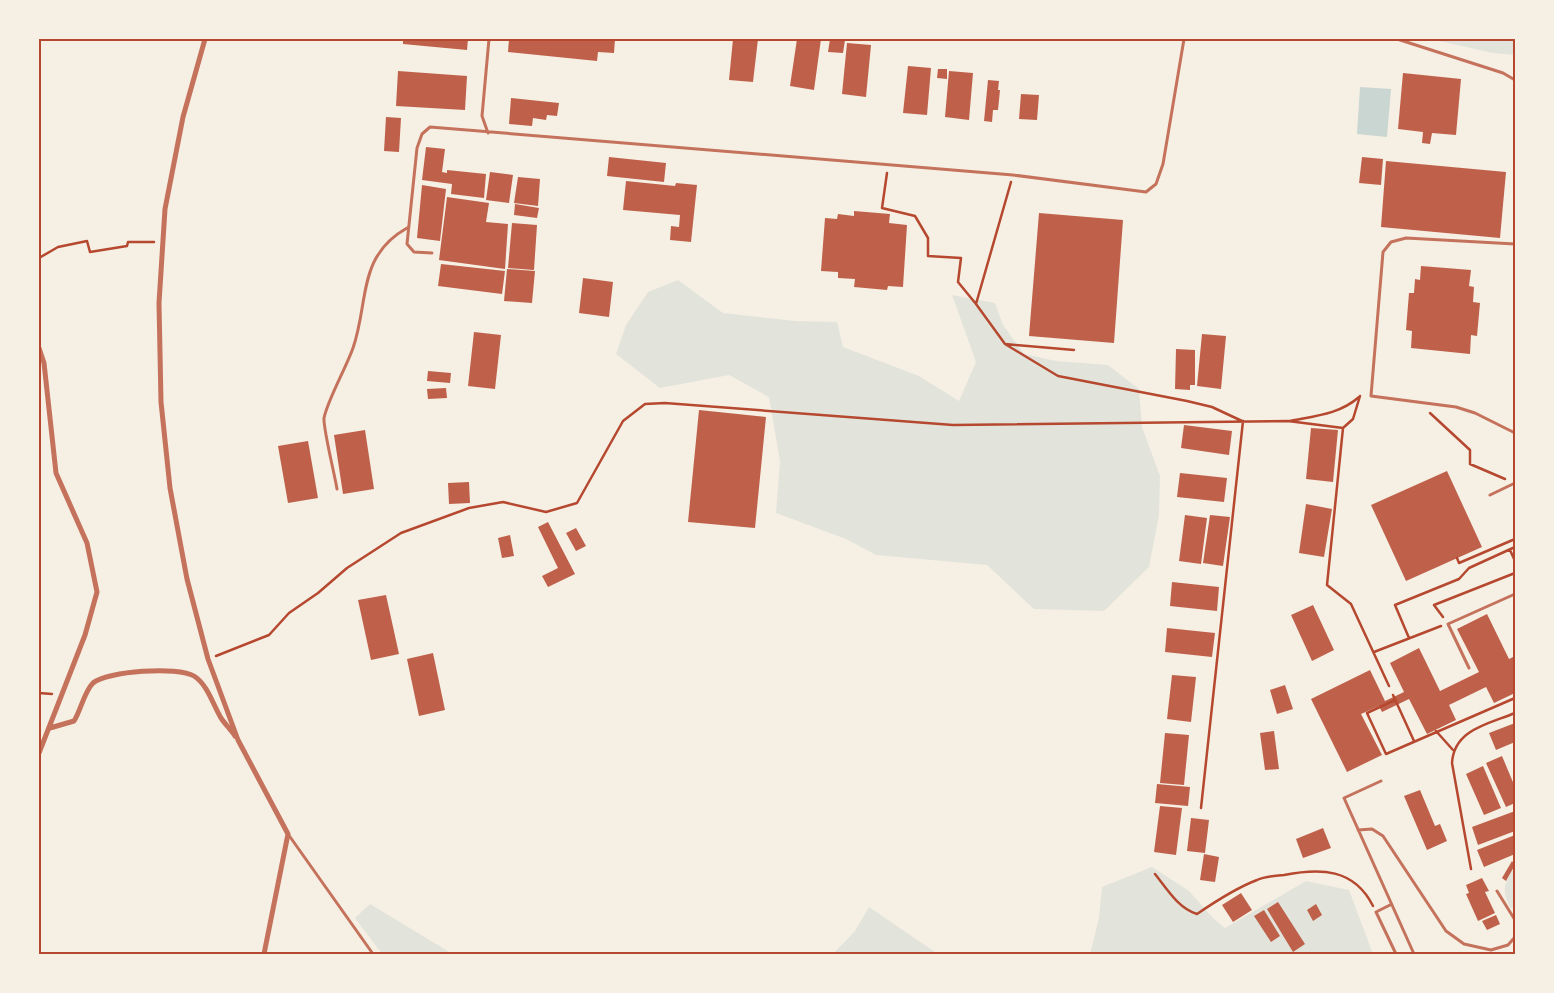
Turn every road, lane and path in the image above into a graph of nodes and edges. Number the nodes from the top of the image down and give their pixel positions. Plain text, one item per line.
1 (205, 39) edge
2 (488, 39) edge
3 (1184, 39) edge
4 (1397, 39) edge
5 (1515, 80) edge
6 (488, 133) junction
7 (888, 165) junction
8 (1013, 176) junction
9 (407, 228) junction
10 (163, 242) junction
11 (1515, 244) edge
12 (432, 253) dead end
13 (39, 258) edge
14 (976, 304) junction
15 (1005, 344) junction
16 (39, 348) edge
17 (1074, 350) dead end
18 (1416, 403) junction
19 (1243, 421) junction
20 (1288, 421) junction
21 (1343, 428) junction
22 (1515, 433) edge
23 (1515, 483) edge
24 (338, 489) dead end
25 (1490, 495) dead end
26 (1515, 539) edge
27 (1515, 547) edge
28 (1510, 550) junction
29 (1457, 558) dead end
30 (1515, 561) edge
31 (1515, 573) edge
32 (1515, 594) edge
33 (1448, 624) junction
34 (1409, 638) junction
35 (1374, 652) junction
36 (208, 659) junction
37 (1469, 668) dead end
38 (1389, 686) dead end
39 (39, 692) edge
40 (61, 696) junction
41 (1393, 696) dead end
42 (1515, 698) edge
43 (1395, 700) junction
44 (1515, 713) edge
45 (50, 728) junction
46 (1436, 731) junction
47 (238, 740) junction
48 (1414, 741) junction
49 (1453, 750) junction
50 (39, 752) edge
51 (1381, 781) dead end
52 (1201, 808) dead end
53 (1358, 830) junction
54 (288, 834) junction
55 (1471, 869) dead end
56 (1155, 874) dead end
57 (1497, 891) dead end
58 (1390, 905) junction
59 (1376, 912) junction
60 (1515, 920) edge
61 (1515, 937) edge
62 (264, 954) edge
63 (373, 954) edge
64 (1396, 954) edge
65 (1414, 954) edge

1 - 10 street
2 - 6 lane
3 - 8 lane
4 - 5 lane
6 - 7 lane
6 - 9 lane
7 - 8 lane
7 - 14 path
8 - 14 path
9 - 12 lane
9 - 24 lane
10 - 13 path
10 - 36 street
11 - 18 lane
14 - 15 path
15 - 17 path
15 - 19 path
16 - 40 street
18 - 22 lane
18 - 23 path
19 - 20 path
19 - 36 path
19 - 52 path
20 - 21 path
20 - 21 path
21 - 35 path
23 - 25 lane
26 - 29 path
27 - 28 path
28 - 30 path
28 - 34 path
31 - 33 path
32 - 33 lane
33 - 34 path
33 - 37 lane
34 - 35 path
35 - 38 path
36 - 47 street
39 - 40 path
40 - 45 street
41 - 43 path
42 - 46 path
43 - 48 path
43 - 48 path
44 - 49 path
45 - 47 street
45 - 50 street
46 - 48 path
46 - 49 path
47 - 54 street
49 - 55 path
51 - 53 lane
53 - 58 lane
53 - 61 lane
54 - 62 street
54 - 63 lane
56 - 59 path
57 - 60 lane
58 - 59 lane
58 - 65 lane
59 - 64 lane

